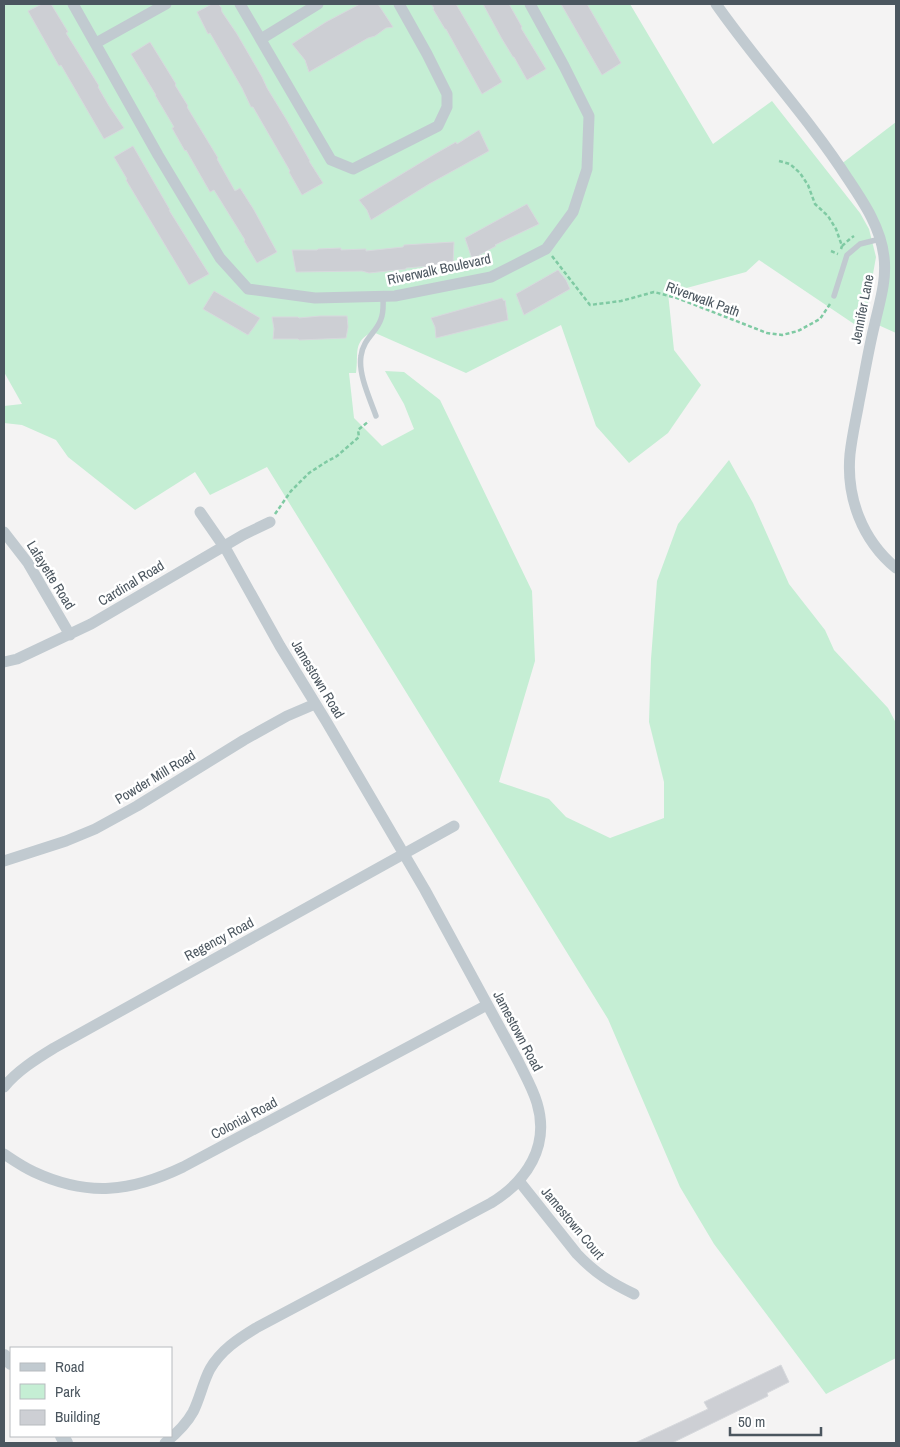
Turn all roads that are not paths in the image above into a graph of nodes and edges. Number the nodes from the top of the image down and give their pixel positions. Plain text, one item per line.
1 (72, 4) edge
2 (240, 4) edge
3 (318, 4) edge
4 (399, 4) edge
5 (530, 4) edge
6 (716, 4) edge
7 (162, 5) edge
8 (261, 39) junction
9 (96, 43) junction
10 (880, 239) junction
11 (383, 296) junction
12 (834, 296) road end
13 (376, 416) road end
14 (200, 512) dead end
15 (270, 522) road end
16 (4, 532) edge
17 (224, 546) junction
18 (896, 568) edge
19 (70, 635) junction
20 (4, 662) edge
21 (315, 704) junction
22 (454, 826) dead end
23 (402, 854) junction
24 (4, 861) edge
25 (487, 1005) junction
26 (4, 1087) edge
27 (4, 1154) edge
28 (519, 1181) junction
29 (634, 1294) dead end
30 (165, 1443) edge

1 - 9 street, Riverwalk Boulevard
2 - 8 street
3 - 8 street
4 - 8 street
5 - 11 street, Riverwalk Boulevard
6 - 10 street, Jennifer Lane
7 - 9 street
9 - 11 street, Riverwalk Boulevard
10 - 12 lane
10 - 18 street, Jennifer Lane
11 - 13 lane
14 - 17 street, Jamestown Road
15 - 17 street, Cardinal Road
16 - 19 street, Lafayette Road
17 - 19 street, Cardinal Road
17 - 21 street, Jamestown Road
19 - 20 street, Cardinal Road
21 - 23 street, Jamestown Road
21 - 24 street, Powder Mill Road
22 - 23 street, Regency Road
23 - 25 street, Jamestown Road
23 - 26 street, Regency Road
25 - 27 street, Colonial Road
25 - 28 street, Jamestown Road
28 - 29 street, Jamestown Court
28 - 30 street, Jamestown Road

